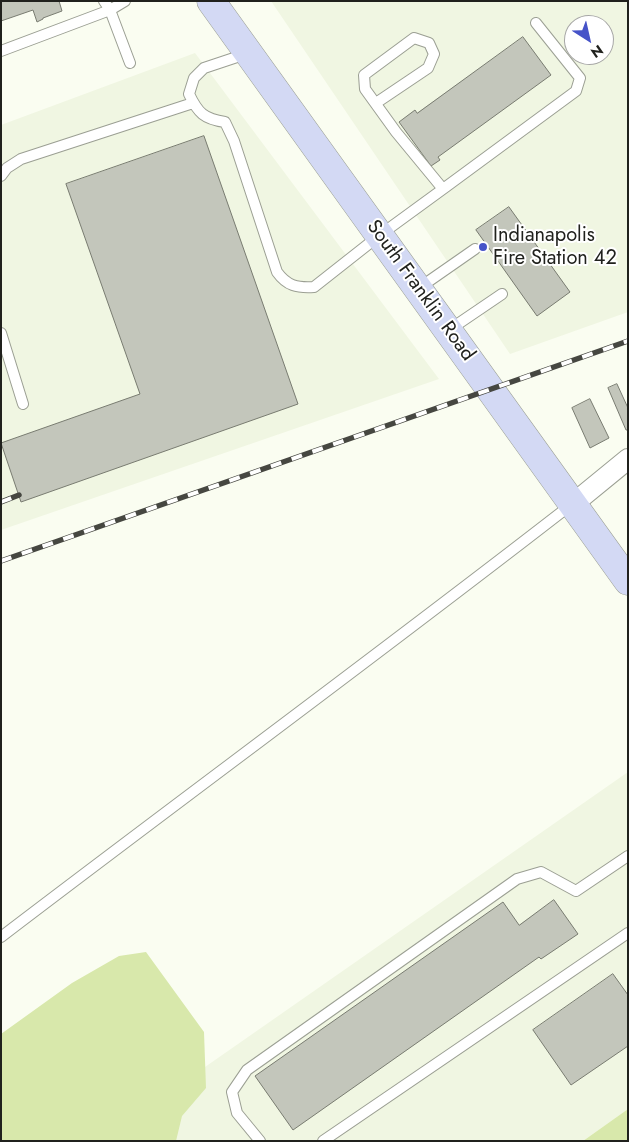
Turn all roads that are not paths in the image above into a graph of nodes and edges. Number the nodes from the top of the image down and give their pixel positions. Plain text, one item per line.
1 (125, 1) edge
2 (211, 1) edge
3 (107, 6) edge
4 (536, 23) dead end
5 (1, 51) edge
6 (248, 53) junction
7 (130, 63) dead end
8 (193, 103) junction
9 (376, 103) junction
10 (1, 176) edge
11 (442, 189) junction
12 (380, 235) junction
13 (475, 249) dead end
14 (418, 289) junction
15 (502, 294) dead end
16 (448, 331) junction
17 (1, 333) edge
18 (23, 404) dead end
19 (628, 459) edge
20 (573, 504) junction
21 (628, 581) edge
22 (628, 856) edge
23 (628, 933) edge
24 (1, 937) edge
25 (260, 1141) edge
26 (323, 1141) edge

1 - 3 lane
2 - 6 main road, South Franklin Road
3 - 5 lane
3 - 7 lane
4 - 11 lane
6 - 8 lane
6 - 12 main road, South Franklin Road
8 - 10 lane
8 - 12 lane
9 - 9 lane
9 - 11 lane
11 - 12 lane
12 - 14 main road, South Franklin Road
13 - 14 lane
14 - 16 main road, South Franklin Road
15 - 16 lane
16 - 20 main road, South Franklin Road
17 - 18 lane
19 - 20 street
20 - 21 main road, South Franklin Road
20 - 24 lane
22 - 25 lane
23 - 26 lane

